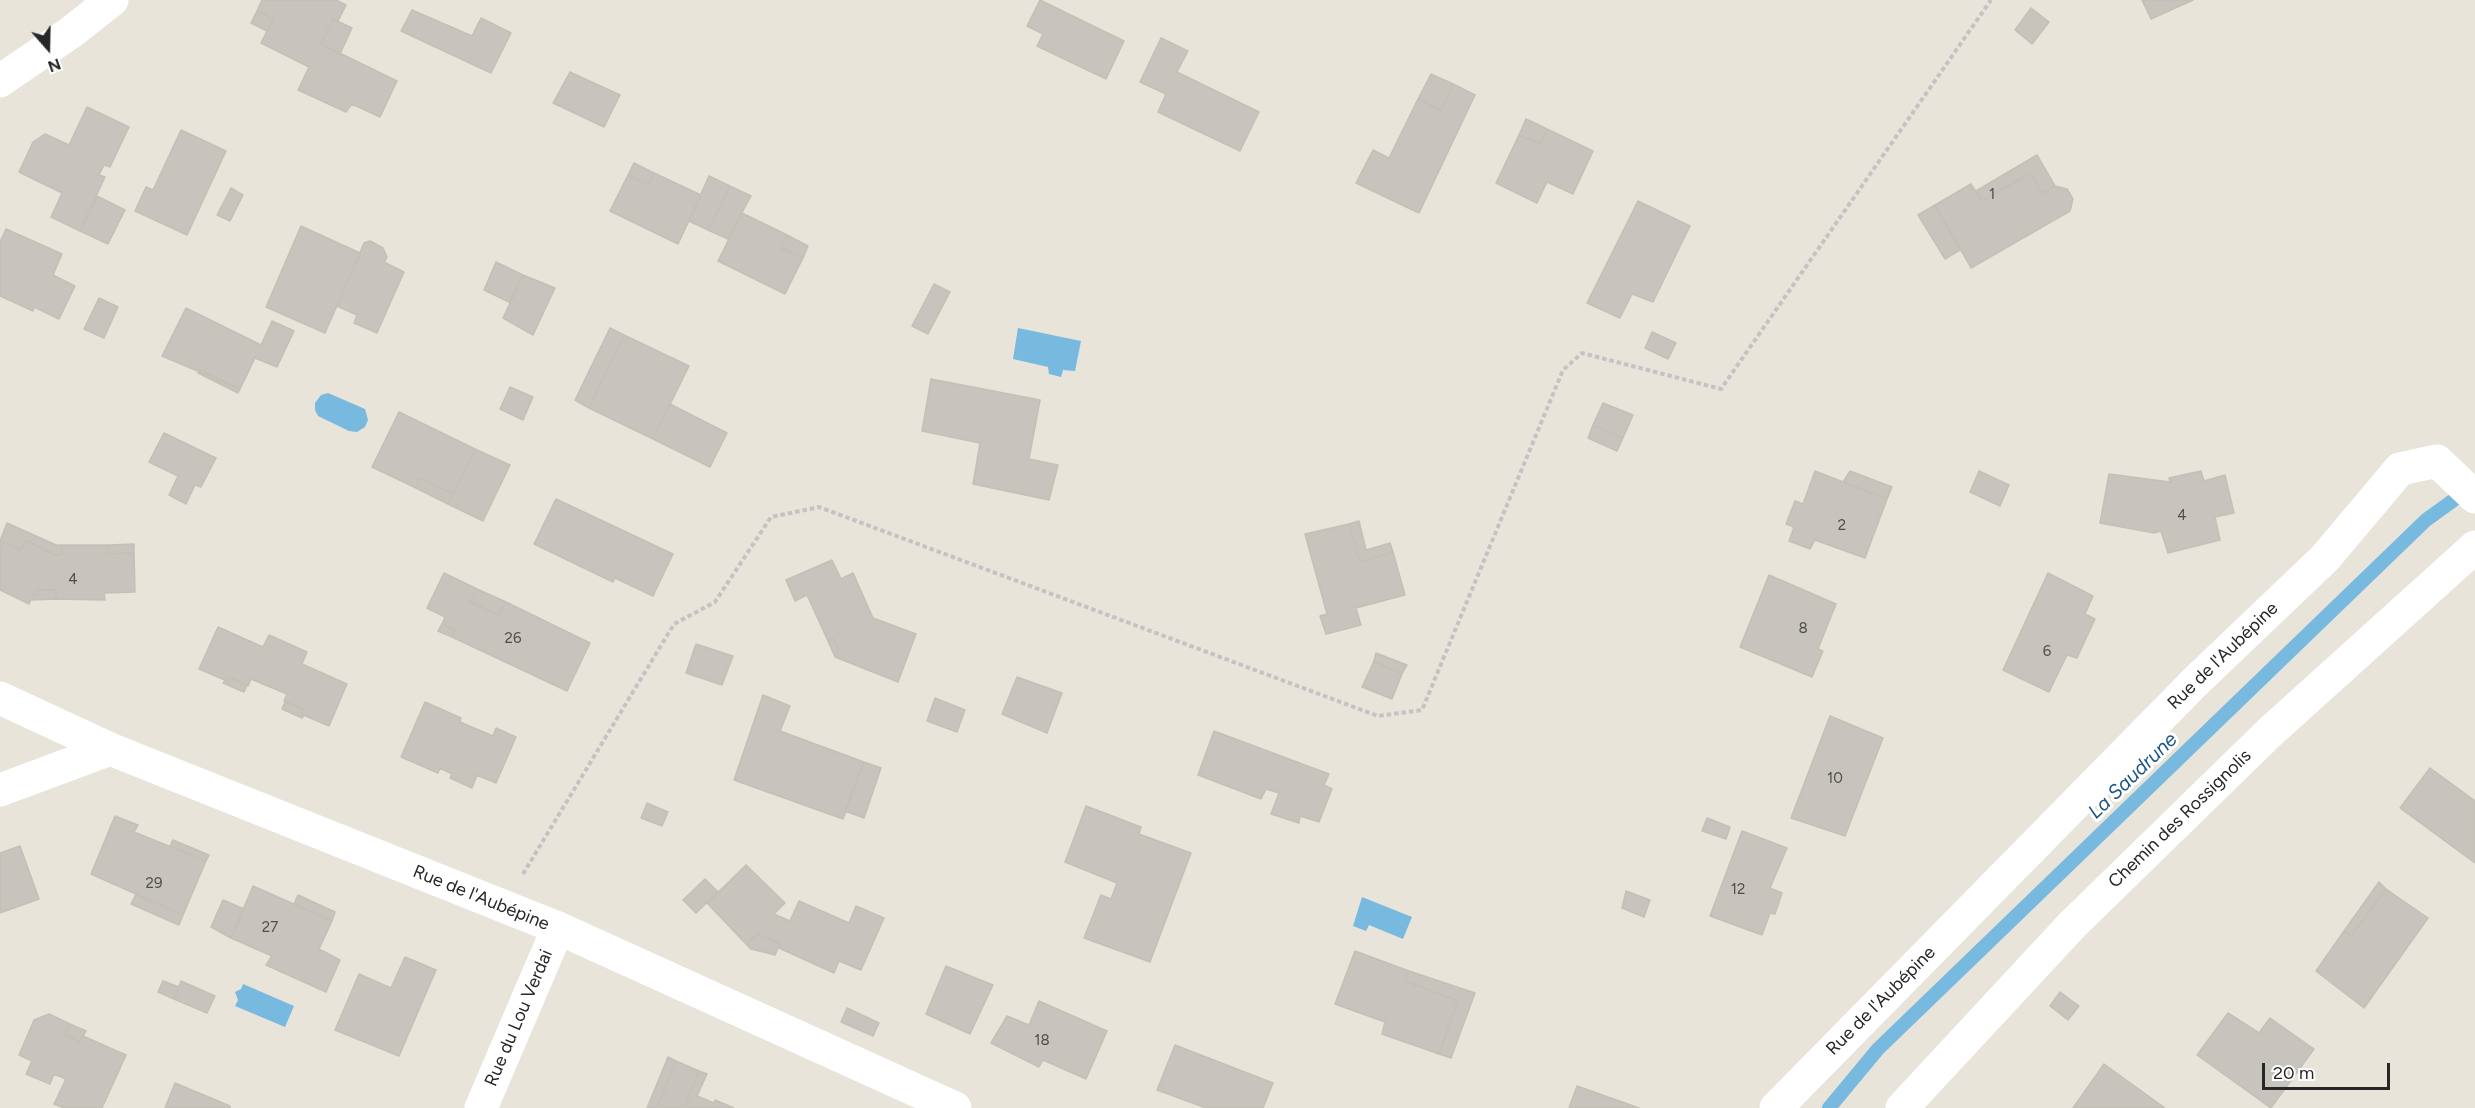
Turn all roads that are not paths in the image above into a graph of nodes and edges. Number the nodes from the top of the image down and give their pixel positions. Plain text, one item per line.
1 (112, 0) edge
2 (0, 81) edge
3 (2475, 497) edge
4 (2475, 547) edge
5 (0, 698) edge
6 (110, 749) junction
7 (0, 790) edge
8 (558, 928) junction
9 (481, 1108) edge
10 (955, 1108) edge
11 (1776, 1108) edge
12 (1902, 1108) edge

1 - 2 street
3 - 11 street, Rue de l'Aubépine
4 - 12 street, Chemin des Rossignolis
5 - 6 street, Rue de l'Aubépine
6 - 7 street
6 - 8 street, Rue de l'Aubépine
8 - 9 street, Rue du Lou Verdai
8 - 10 street, Rue de l'Aubépine

